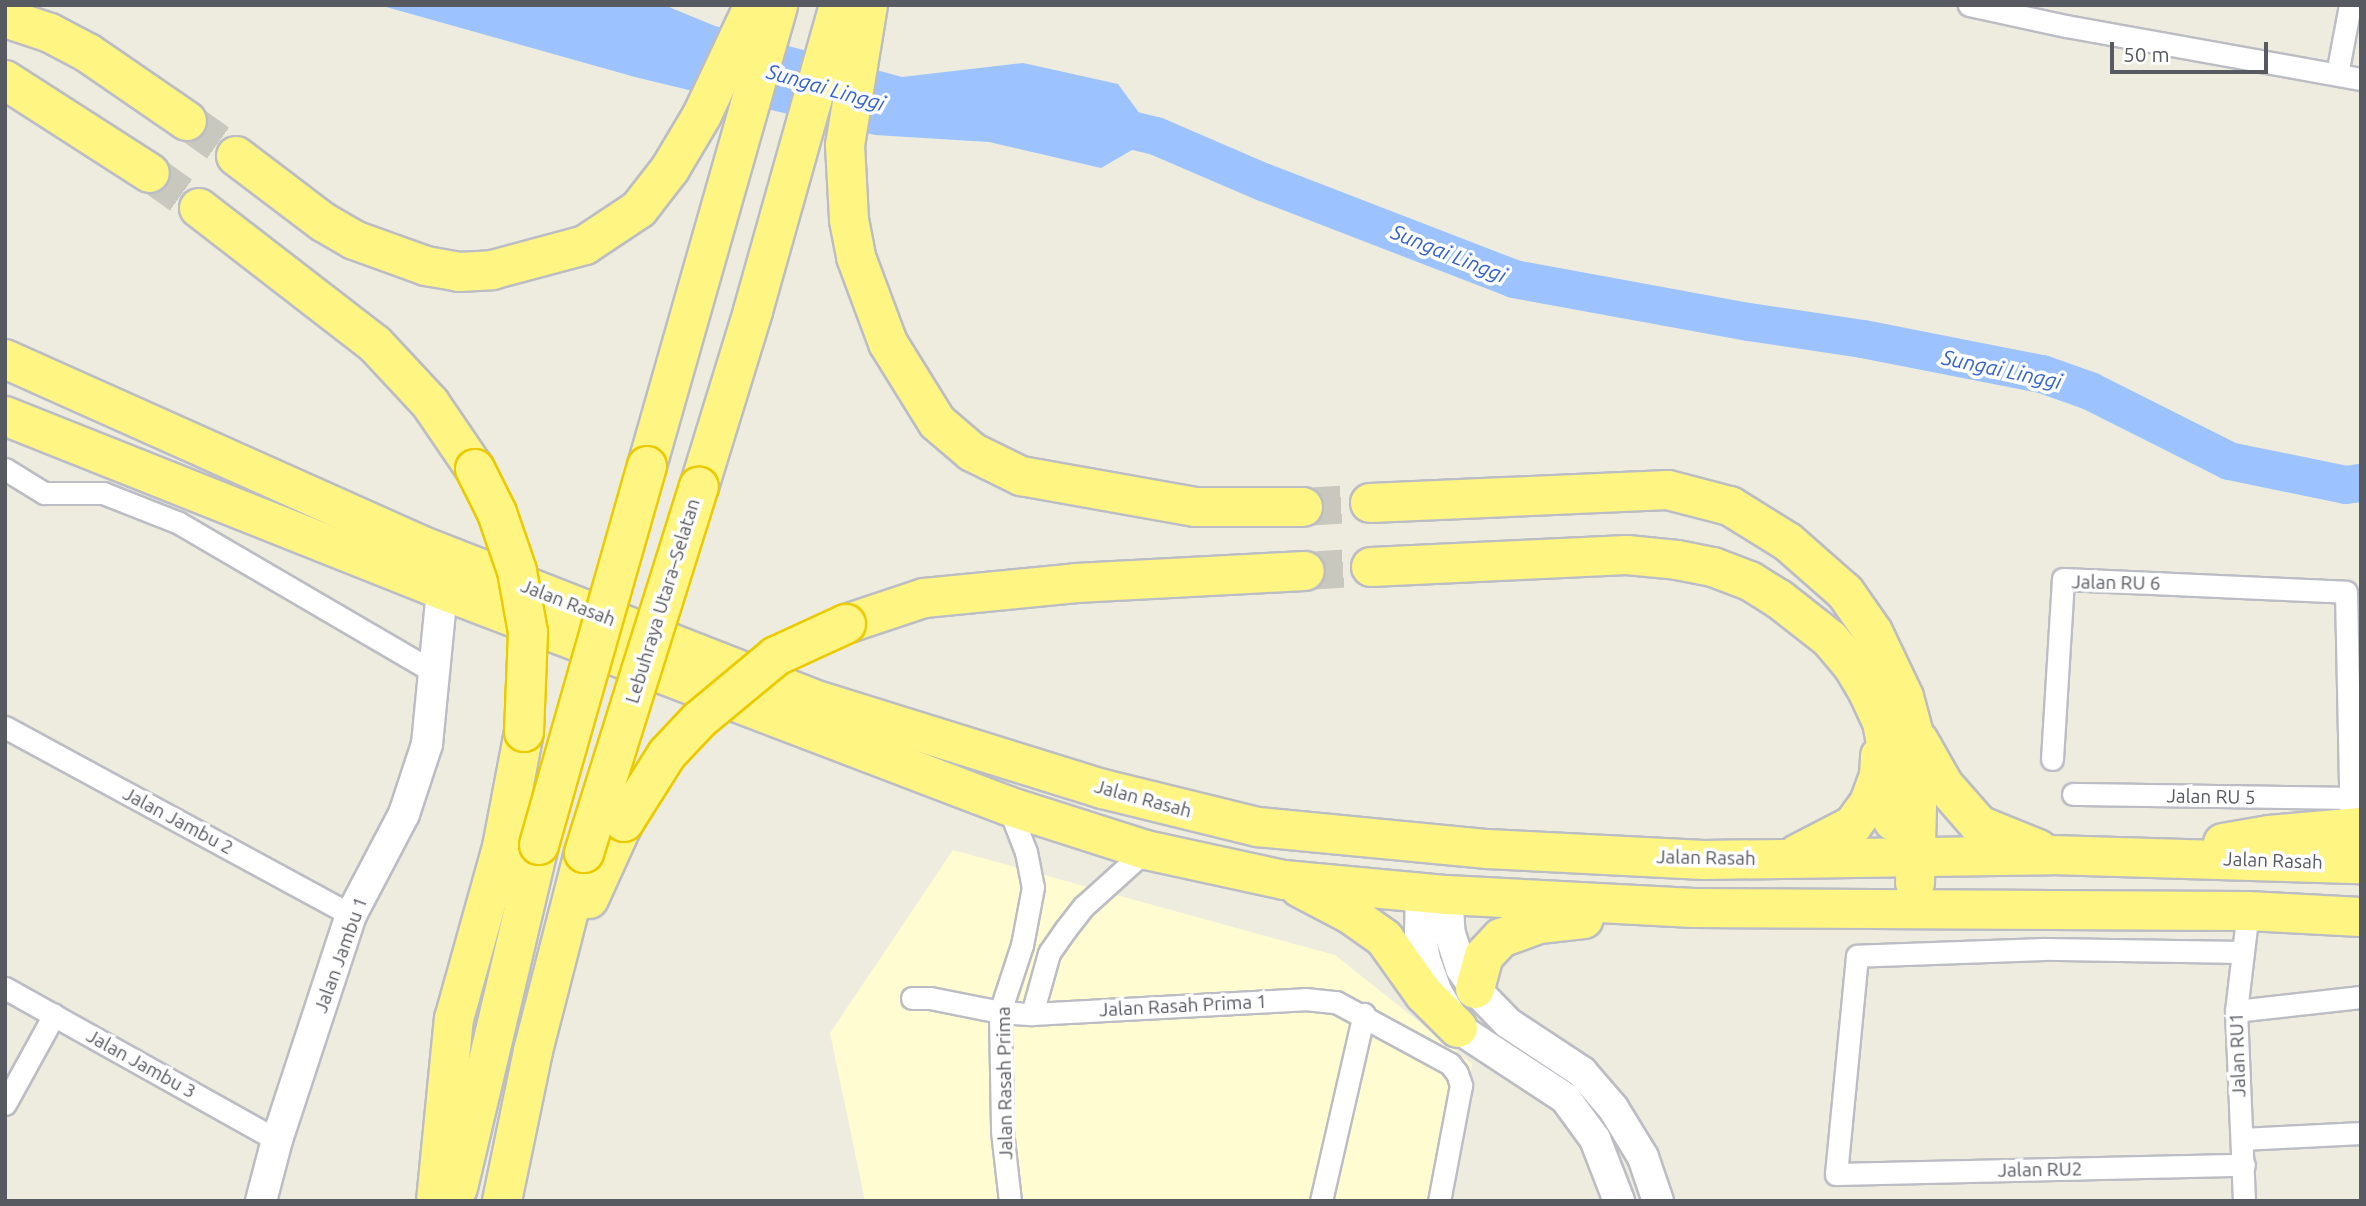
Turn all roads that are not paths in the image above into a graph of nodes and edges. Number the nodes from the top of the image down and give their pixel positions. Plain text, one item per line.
1 (754, 5) edge
2 (778, 5) edge
3 (839, 5) edge
4 (869, 5) edge
5 (1969, 5) edge
6 (2350, 5) edge
7 (5, 18) edge
8 (2337, 74) junction
9 (2361, 79) edge
10 (5, 80) edge
11 (187, 121) tunnel mouth
12 (236, 156) tunnel mouth
13 (150, 173) tunnel mouth
14 (199, 208) tunnel mouth
15 (5, 359) edge
16 (5, 416) edge
17 (5, 469) edge
18 (1370, 503) tunnel mouth
19 (1303, 507) tunnel mouth
20 (1371, 567) tunnel mouth
21 (1305, 571) tunnel mouth
22 (442, 590) junction
23 (436, 673) junction
24 (5, 727) edge
25 (1898, 728) junction
26 (2052, 759) dead end
27 (2073, 794) dead end
28 (1008, 806) junction
29 (2356, 812) edge
30 (1386, 841) junction
31 (1488, 849) junction
32 (1146, 850) junction
33 (2051, 855) junction
34 (1902, 857) junction
35 (1790, 858) junction
36 (2138, 858) junction
37 (2361, 864) edge
38 (1284, 880) junction
39 (1434, 887) junction
40 (1694, 908) junction
41 (2039, 909) junction
42 (1903, 910) junction
43 (2248, 911) junction
44 (351, 915) junction
45 (2361, 917) edge
46 (2044, 948) junction
47 (2243, 952) junction
48 (5, 988) edge
49 (1475, 989) junction
50 (2361, 997) edge
51 (912, 998) dead end
52 (2236, 1011) junction
53 (1000, 1012) junction
54 (1032, 1014) junction
55 (1364, 1014) junction
56 (54, 1015) junction
57 (1458, 1028) junction
58 (533, 1051) junction
59 (5, 1104) edge
60 (2361, 1133) edge
61 (2242, 1139) junction
62 (277, 1140) junction
63 (2244, 1166) junction
64 (261, 1201) edge
65 (436, 1201) edge
66 (455, 1201) edge
67 (502, 1201) edge
68 (1010, 1201) edge
69 (1321, 1201) edge
70 (1439, 1201) edge
71 (1619, 1201) edge
72 (1658, 1201) edge
73 (2244, 1201) edge

1 - 12 highway
2 - 66 highway, bridge
3 - 58 highway, Lebuhraya Utara–Selatan, bridge
4 - 19 highway
5 - 8 street
6 - 8 street
7 - 11 highway
8 - 9 street
10 - 13 highway
14 - 65 highway, bridge
15 - 30 highway, Jalan Rasah
16 - 22 highway, Jalan Rasah
17 - 23 street
18 - 25 highway
20 - 25 highway
21 - 58 highway, bridge
22 - 23 main road, Jalan Jambu 1
22 - 28 highway, Jalan Rasah
23 - 44 main road, Jalan Jambu 1
24 - 44 street, Jalan Jambu 2
25 - 33 highway
25 - 34 highway
25 - 35 highway
26 - 29 street, Jalan RU 6
27 - 29 street, Jalan RU 5
28 - 32 highway, Jalan Rasah
28 - 53 street, Jalan Rasah Prima
29 - 36 highway
30 - 31 highway, Jalan Rasah
30 - 39 highway
31 - 35 highway, Jalan Rasah
31 - 39 highway
32 - 38 highway, Jalan Rasah
32 - 54 street, Jalan Rasah Prima
33 - 34 highway, Jalan Rasah
33 - 36 highway, Jalan Rasah
34 - 35 highway, Jalan Rasah
34 - 42 highway
36 - 37 highway, Jalan Rasah
38 - 39 highway, Jalan Rasah
38 - 57 highway
39 - 40 highway, Jalan Rasah
39 - 49 main road
39 - 57 main road
40 - 42 highway, Jalan Rasah
40 - 49 highway
41 - 42 highway, Jalan Rasah
41 - 43 highway, Jalan Rasah
41 - 46 street
43 - 45 highway, Jalan Rasah
43 - 47 street, Jalan RU1
44 - 62 main road, Jalan Jambu 1
46 - 47 street
46 - 63 street, Jalan RU2
47 - 52 street, Jalan RU1
48 - 56 street, Jalan Jambu 3
49 - 72 main road
50 - 52 street
51 - 53 street, Jalan Rasah Prima 1
52 - 61 street, Jalan RU1
53 - 54 street, Jalan Rasah Prima 1
53 - 68 street, Jalan Rasah Prima
54 - 55 street, Jalan Rasah Prima 1
55 - 69 street
55 - 70 street, Jalan Rasah Prima 1
56 - 59 street
56 - 62 street, Jalan Jambu 3
57 - 71 main road
58 - 67 highway, Lebuhraya Utara–Selatan
60 - 61 street
61 - 63 street, Jalan RU1
62 - 64 main road, Jalan Jambu 1
63 - 73 street, Jalan RU1

